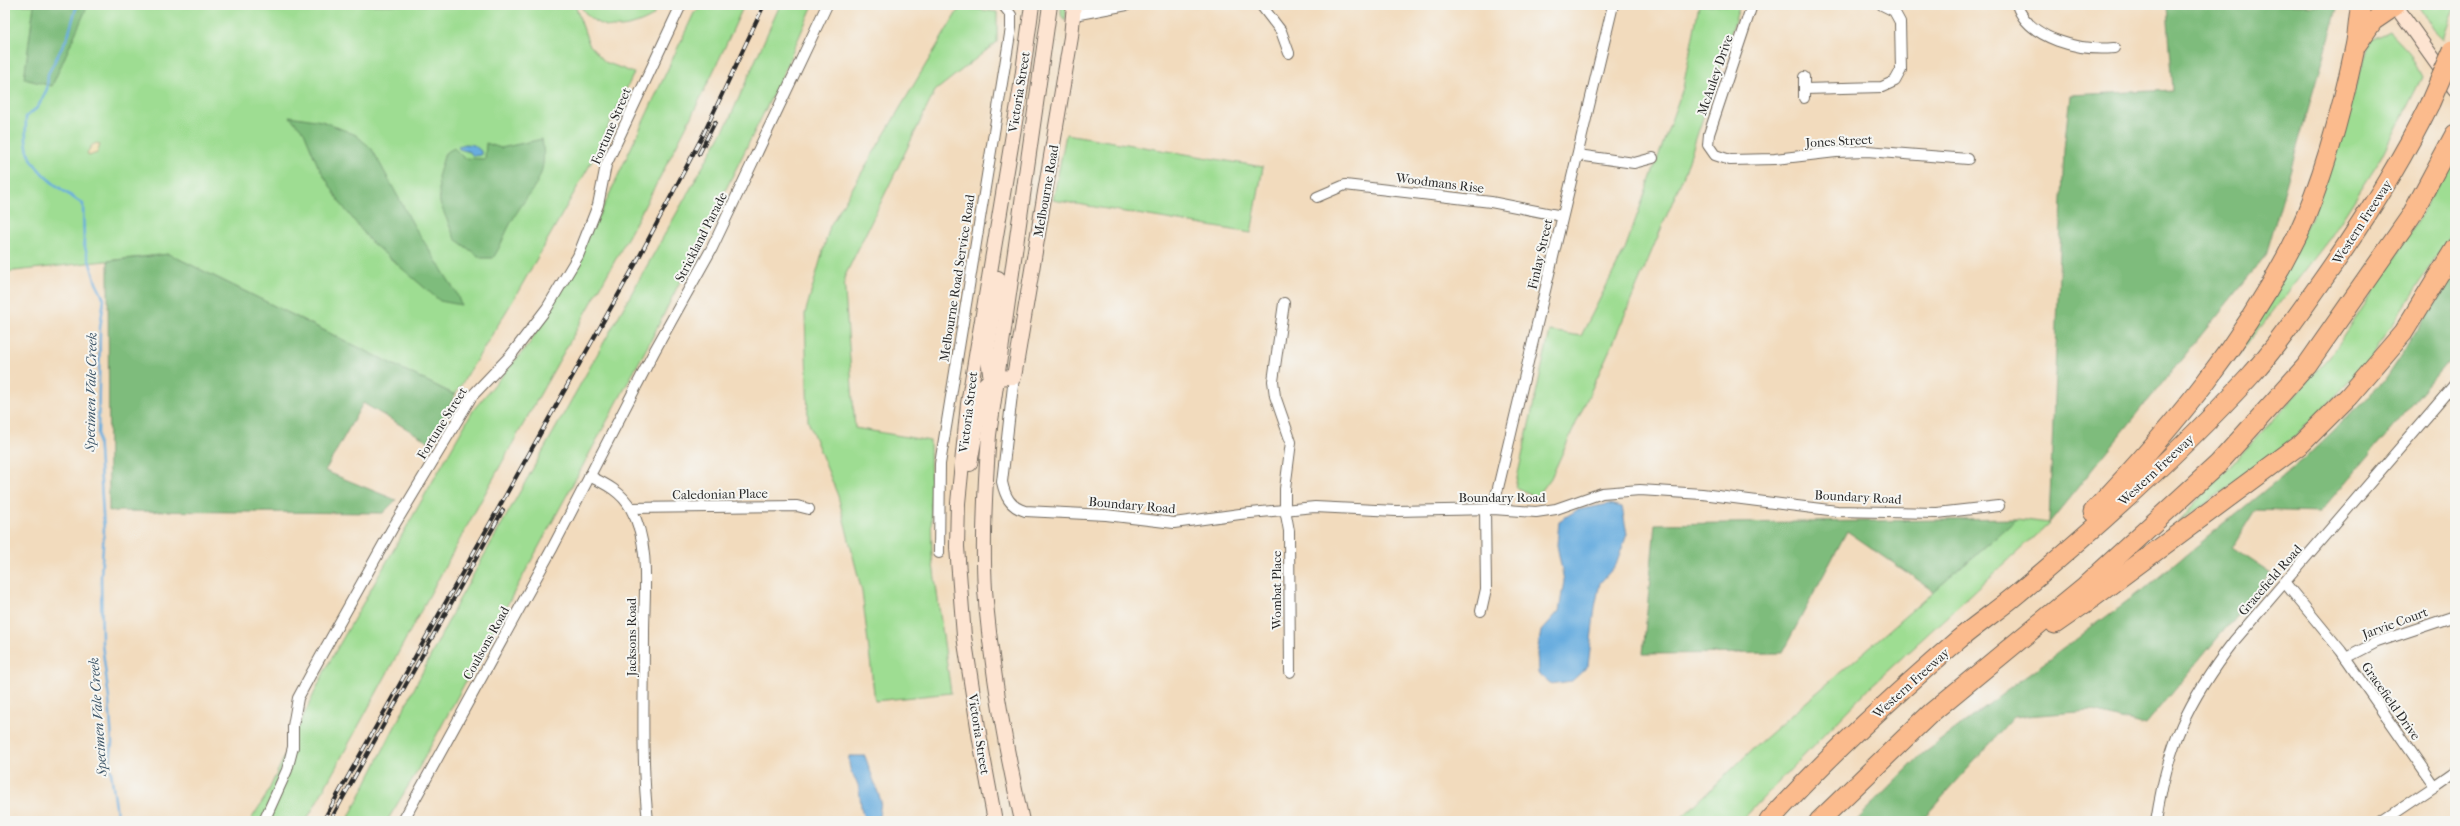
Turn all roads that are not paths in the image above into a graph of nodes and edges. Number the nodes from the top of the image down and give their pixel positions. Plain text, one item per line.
1 (681, 5) edge
2 (827, 5) edge
3 (1027, 5) edge
4 (1032, 5) edge
5 (1050, 5) edge
6 (1127, 5) edge
7 (1261, 5) edge
8 (1613, 5) edge
9 (1752, 5) edge
10 (1882, 5) edge
11 (2016, 5) edge
12 (2361, 5) edge
13 (1005, 7) edge
14 (2399, 7) edge
15 (1074, 10) edge
16 (1027, 39) junction
17 (2356, 45) junction
18 (2114, 48) dead end
19 (2454, 48) edge
20 (1290, 53) dead end
21 (1804, 77) dead end
22 (1021, 86) junction
23 (2455, 89) edge
24 (2454, 135) edge
25 (1713, 153) joint
26 (1578, 155) junction
27 (1653, 158) dead end
28 (1968, 159) dead end
29 (1317, 197) dead end
30 (1562, 216) junction
31 (2453, 250) edge
32 (1284, 303) dead end
33 (1014, 377) junction
34 (998, 378) junction
35 (2455, 384) edge
36 (589, 476) junction
37 (1007, 498) joint
38 (1999, 506) dead end
39 (631, 508) junction
40 (1285, 508) junction
41 (809, 509) dead end
42 (1489, 509) junction
43 (957, 539) junction
44 (939, 553) dead end
45 (2285, 583) junction
46 (2016, 595) junction
47 (1481, 611) dead end
48 (2455, 616) edge
49 (2346, 658) junction
50 (1290, 672) dead end
51 (1960, 687) junction
52 (2455, 772) edge
53 (2435, 786) junction
54 (264, 821) edge
55 (404, 821) edge
56 (648, 821) edge
57 (995, 821) edge
58 (1022, 821) edge
59 (1769, 821) edge
60 (1819, 821) edge
61 (2156, 821) edge
62 (2383, 821) edge

1 - 54 street, Fortune Street
2 - 36 street, Strickland Parade
3 - 16 main road
4 - 16 main road, Victoria Street
5 - 34 main road, Victoria Street
6 - 15 street
7 - 20 street
8 - 26 street, Finlay Street
9 - 25 street, McAuley Drive
10 - 21 street
11 - 18 street
12 - 17 highway
13 - 44 street, Melbourne Road Service Road
14 - 17 highway
14 - 23 main road
15 - 33 main road, Melbourne Road
16 - 22 main road, Victoria Street
17 - 46 highway
19 - 46 highway, Western Freeway, bridge
22 - 34 main road
22 - 43 main road, Victoria Street
24 - 51 highway
25 - 28 street, Jones Street
26 - 27 street
26 - 30 street, Finlay Street
29 - 30 street, Woodmans Rise
30 - 42 street, Finlay Street
31 - 51 highway
32 - 40 street, Wombat Place
33 - 34 main road
33 - 37 street, Melbourne Road
34 - 43 main road
34 - 58 main road, Victoria Street
35 - 45 street, Gracefield Road
36 - 39 street, Jacksons Road
36 - 55 street, Coulsons Road
37 - 40 street, Boundary Road
38 - 42 street, Boundary Road
39 - 41 street, Caledonian Place
39 - 56 street, Jacksons Road
40 - 42 street, Boundary Road
40 - 50 street, Wombat Place
42 - 47 street, Finlay Street
43 - 57 main road, Victoria Street
45 - 49 street, Gracefield Drive
45 - 61 street, Gracefield Road
46 - 59 highway, Western Freeway
48 - 49 street, Jarvie Court
49 - 53 street, Gracefield Drive
51 - 60 highway
52 - 53 street
53 - 62 street

